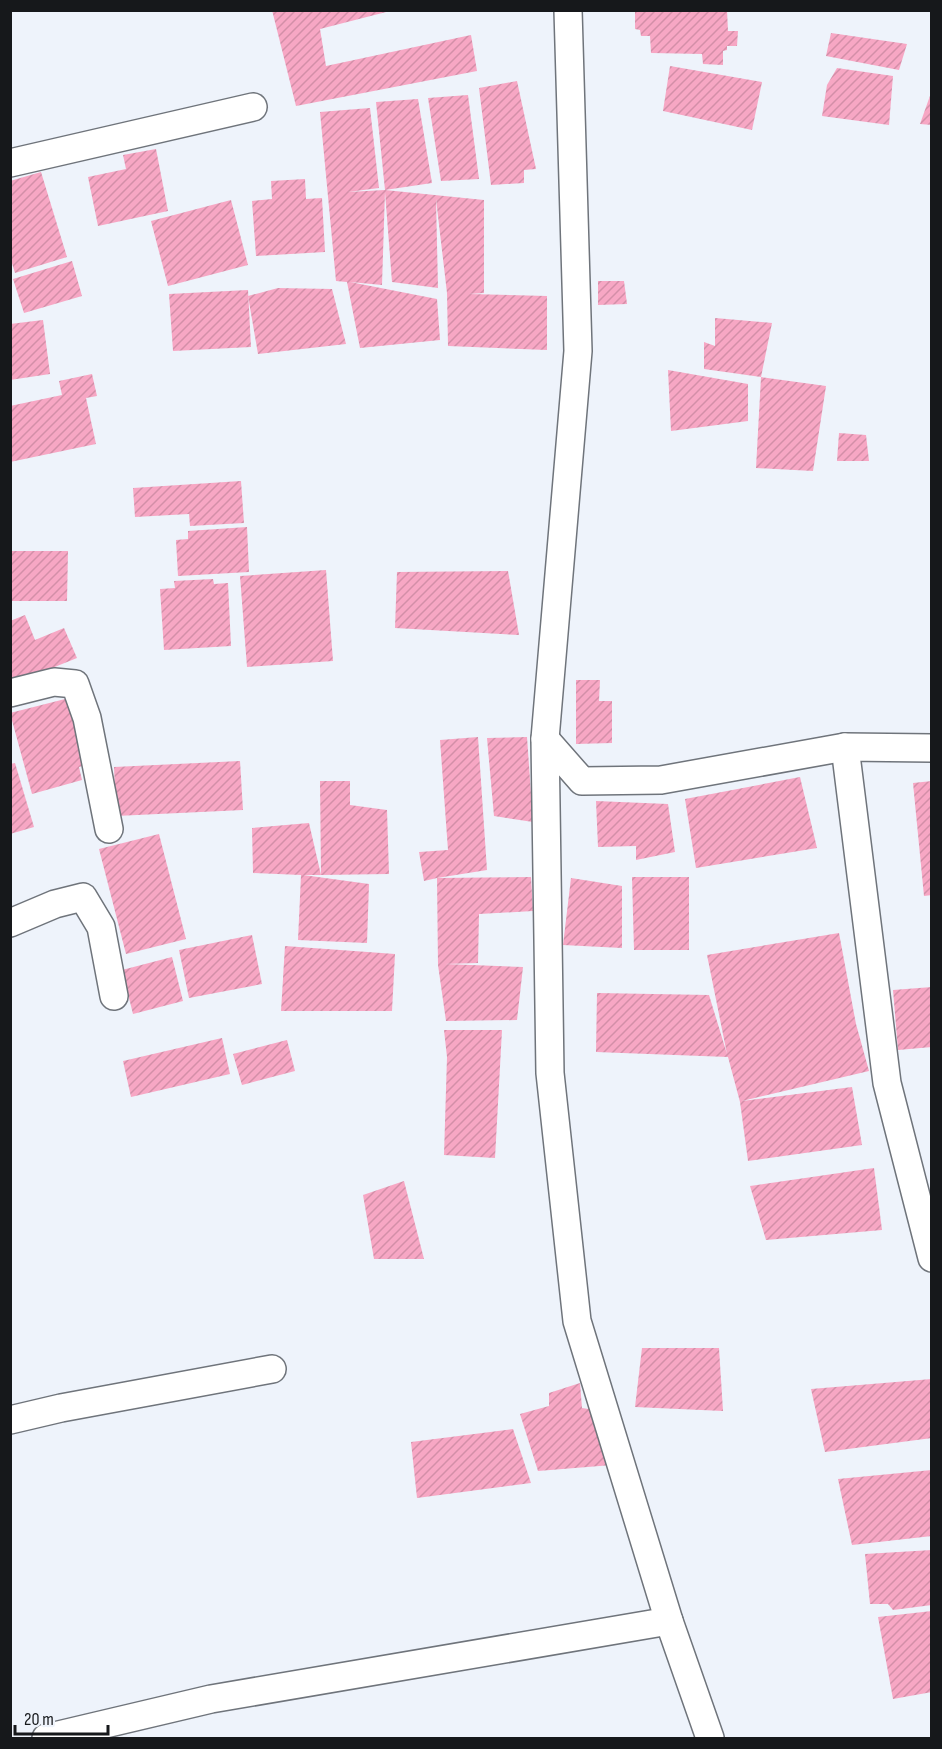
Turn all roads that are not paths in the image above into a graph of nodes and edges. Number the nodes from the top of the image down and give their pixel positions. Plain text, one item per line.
1 (568, 10) edge
2 (254, 107) dead end
3 (10, 164) edge
4 (10, 693) edge
5 (545, 739) junction
6 (845, 747) junction
7 (932, 748) edge
8 (109, 829) dead end
9 (10, 923) edge
10 (114, 996) dead end
11 (932, 1258) edge
12 (272, 1369) dead end
13 (10, 1420) edge
14 (669, 1621) junction
15 (46, 1738) edge
16 (710, 1738) edge

1 - 5 street
2 - 3 street
4 - 8 street
5 - 6 street
5 - 14 street
6 - 7 street
6 - 11 street
9 - 10 street
12 - 13 street
14 - 15 street
14 - 16 street

